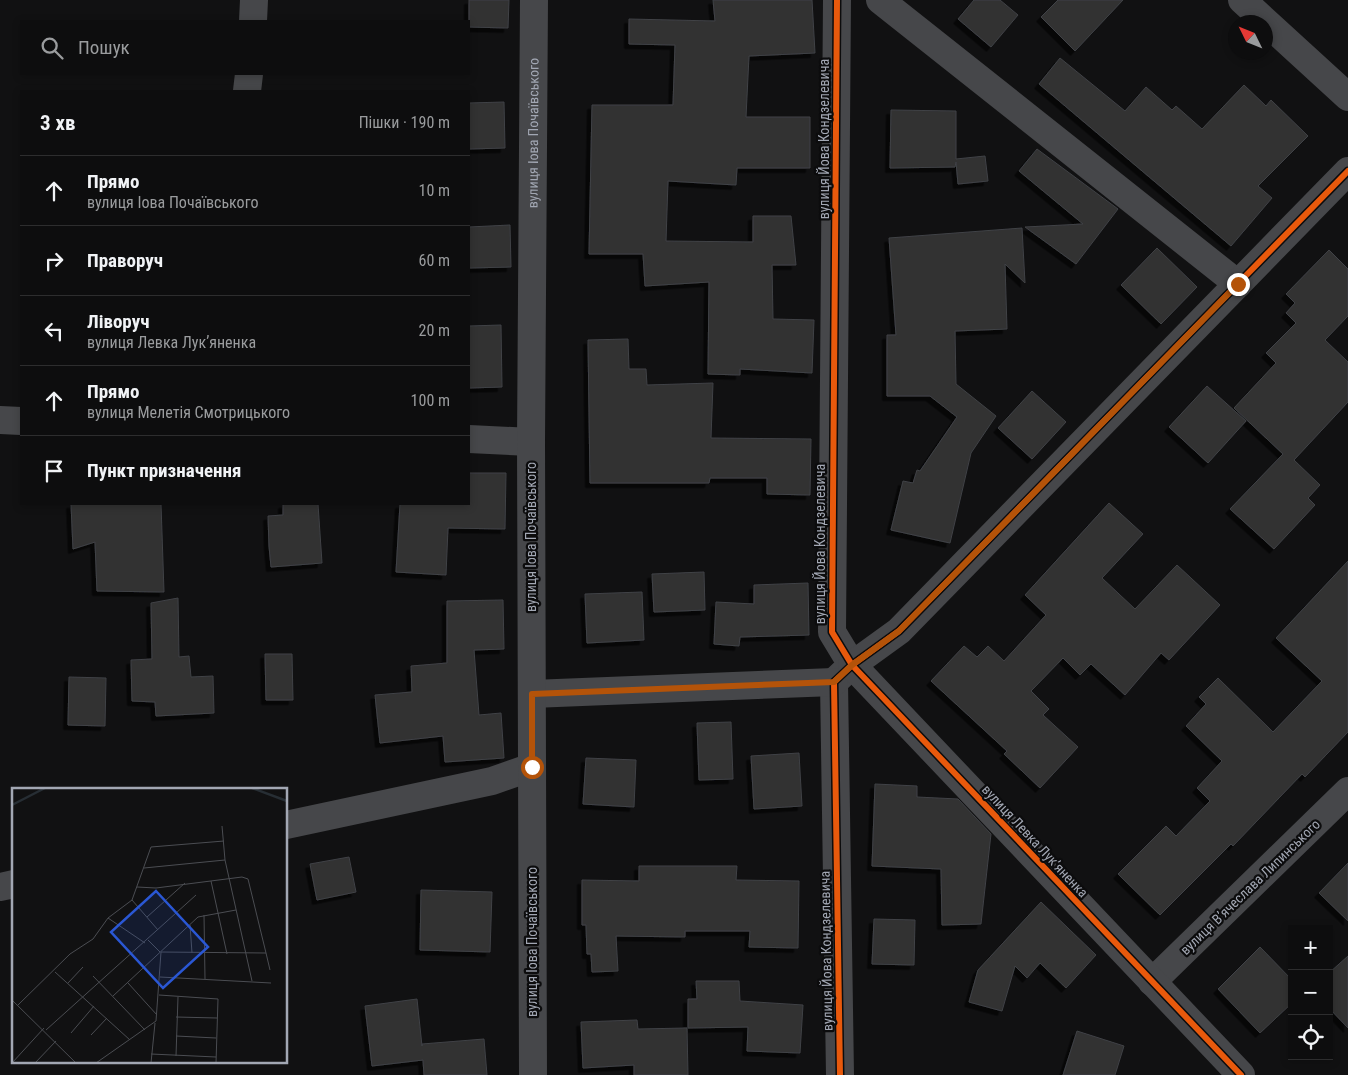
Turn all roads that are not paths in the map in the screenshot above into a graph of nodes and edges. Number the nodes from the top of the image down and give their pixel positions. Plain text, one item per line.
1 (254, 0) edge
2 (534, 0) edge
3 (838, 0) edge
4 (880, 0) edge
5 (1242, 0) edge
6 (253, 20) edge
7 (249, 75) edge
8 (247, 90) edge
9 (1348, 97) edge
10 (1348, 171) edge
11 (1238, 284) junction
12 (0, 420) edge
13 (20, 420) edge
14 (470, 439) edge
15 (531, 442) junction
16 (843, 674) junction
17 (532, 694) junction
18 (532, 767) junction
19 (1348, 791) edge
20 (288, 825) edge
21 (1152, 982) junction
22 (533, 1075) edge
23 (840, 1075) edge
24 (1241, 1075) edge

1 - 6 street
2 - 15 street, вулиця Іова Почаївського
3 - 16 street, вулиця Йова Кондзелевича
4 - 11 street
5 - 9 street
7 - 8 street
10 - 11 street
11 - 16 street
12 - 13 street
14 - 15 street
15 - 17 street, вулиця Іова Почаївського
16 - 17 street
16 - 21 street, вулиця Левка Лукʼяненка
16 - 23 street, вулиця Йова Кондзелевича
17 - 18 street, вулиця Іова Почаївського
18 - 20 street
18 - 22 street, вулиця Іова Почаївського
19 - 21 street, вулиця Вʼячеслава Липинського
21 - 24 street, вулиця Левка Лукʼяненка

